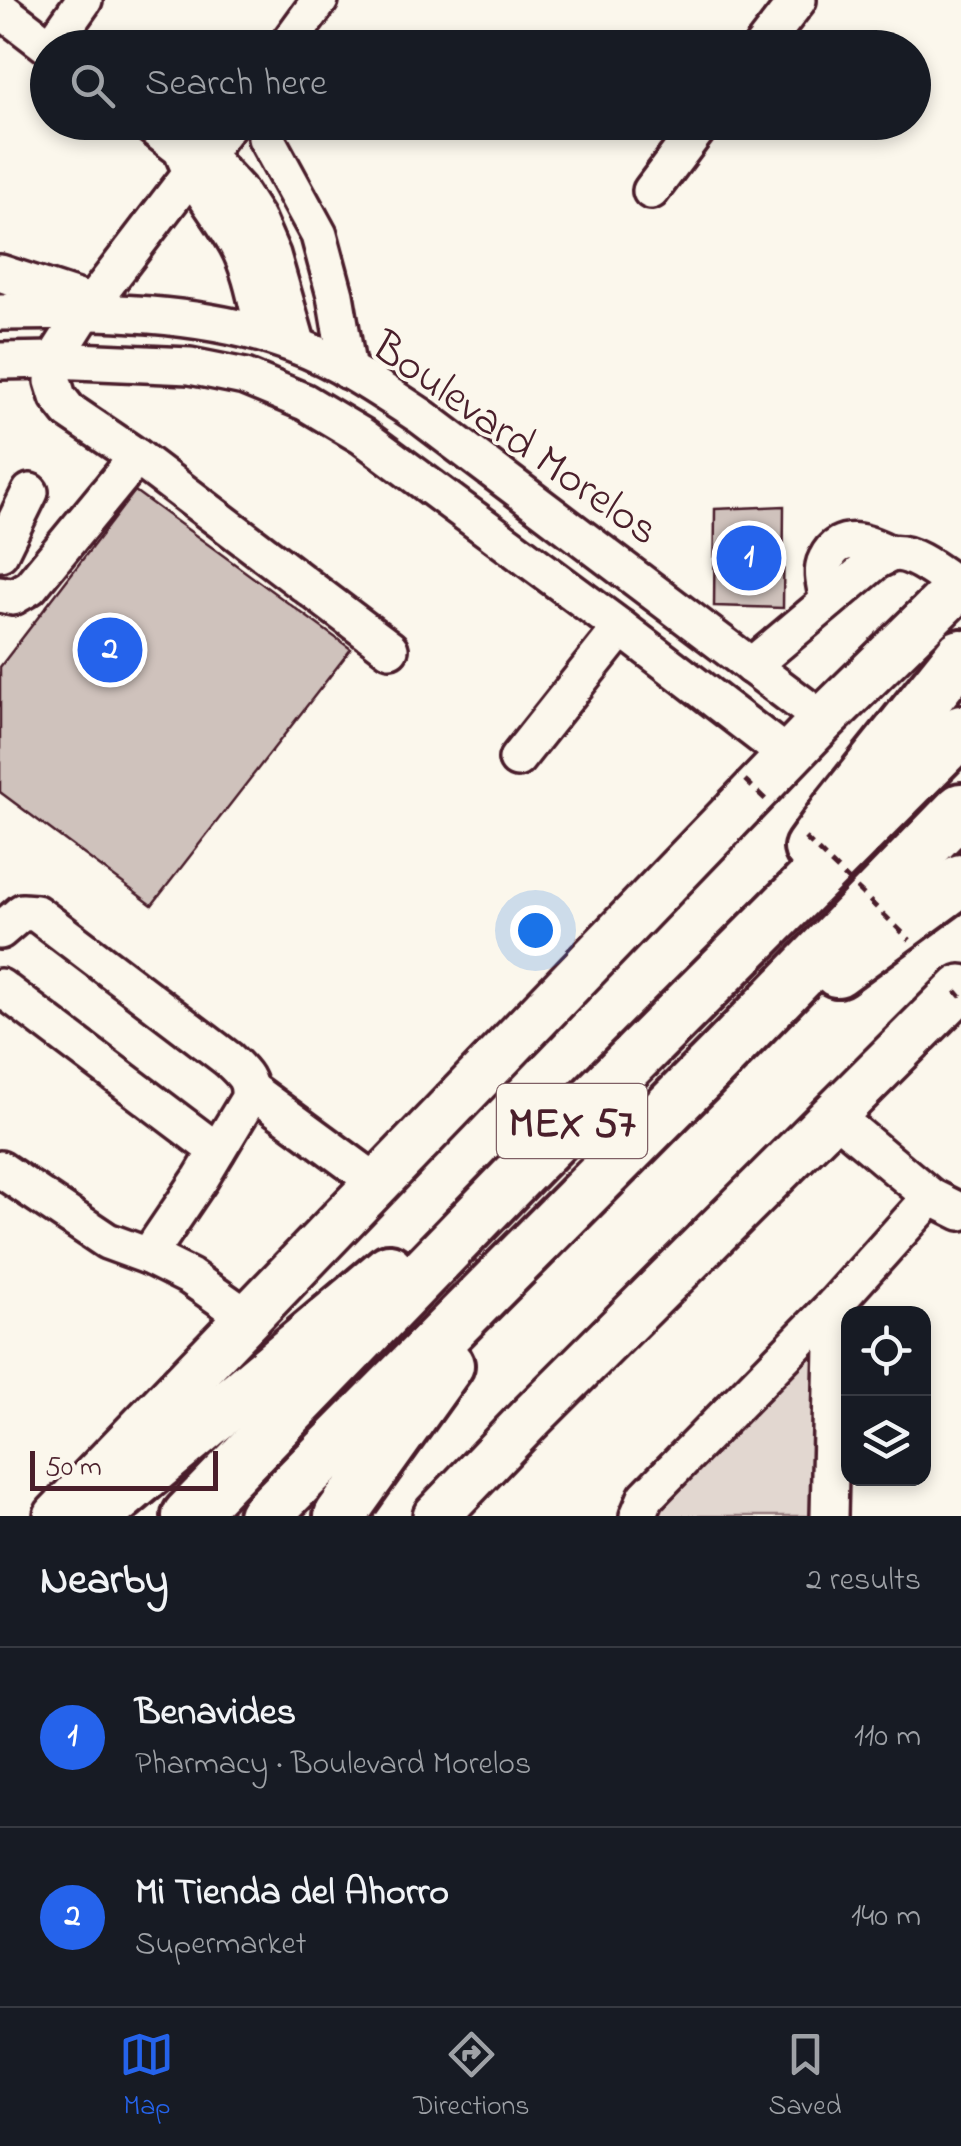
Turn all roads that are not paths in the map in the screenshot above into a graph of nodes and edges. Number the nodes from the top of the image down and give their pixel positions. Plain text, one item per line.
1 (84, 0) edge
2 (320, 0) edge
3 (798, 0) edge
4 (0, 9) edge
5 (63, 30) edge
6 (298, 30) edge
7 (775, 30) edge
8 (30, 31) edge
9 (168, 140) edge
10 (212, 140) edge
11 (267, 140) edge
12 (690, 140) edge
13 (193, 160) junction
14 (651, 191) dead end
15 (319, 235) junction
16 (257, 254) junction
17 (0, 273) edge
18 (88, 308) junction
19 (0, 312) edge
20 (264, 334) junction
21 (298, 346) junction
22 (0, 360) edge
23 (54, 360) junction
24 (348, 372) junction
25 (138, 456) junction
26 (30, 492) dead end
27 (0, 553) edge
28 (960, 586) edge
29 (0, 594) edge
30 (621, 628) junction
31 (390, 649) dead end
32 (961, 655) edge
33 (751, 666) junction
34 (823, 720) junction
35 (961, 732) edge
36 (789, 757) junction
37 (517, 758) dead end
38 (961, 809) edge
39 (961, 880) edge
40 (0, 931) edge
41 (734, 960) junction
42 (0, 987) edge
43 (959, 990) edge
44 (720, 1057) junction
45 (250, 1090) junction
46 (832, 1114) junction
47 (218, 1151) junction
48 (532, 1161) junction
49 (0, 1169) edge
50 (376, 1182) junction
51 (946, 1204) edge
52 (531, 1246) junction
53 (148, 1256) junction
54 (834, 1306) junction
55 (247, 1318) junction
56 (642, 1506) edge
57 (56, 1516) edge
58 (96, 1516) edge
59 (188, 1516) edge
60 (264, 1516) edge
61 (340, 1516) edge
62 (436, 1516) edge
63 (829, 1516) edge

1 - 5 street
2 - 6 street
3 - 7 street
4 - 8 street
9 - 13 street
10 - 13 street
11 - 15 street
12 - 14 street
13 - 16 street
13 - 18 street
15 - 16 street
15 - 24 street
16 - 20 street
16 - 21 street
17 - 18 street
18 - 19 street, Boulevard Morelos
18 - 20 street, Boulevard Morelos
18 - 23 street
20 - 21 street, Boulevard Morelos
21 - 24 street, Boulevard Morelos
22 - 23 street, Boulevard Morelos
23 - 25 street
23 - 30 street, Boulevard Morelos
24 - 33 street, Boulevard Morelos
25 - 29 street
25 - 31 street
26 - 27 street
28 - 33 street
28 - 34 main road
30 - 36 street, Boulevard Morelos
30 - 37 street
32 - 41 highway
33 - 34 street, Boulevard Morelos
34 - 36 main road
35 - 41 highway, MEX 57
36 - 50 main road
38 - 44 highway, MEX 57
39 - 44 highway
40 - 45 street
41 - 48 highway, MEX 57
42 - 47 street
43 - 46 main road
44 - 52 highway, MEX 57
45 - 47 street
45 - 50 street
46 - 51 street
46 - 62 main road
47 - 53 street
48 - 58 highway
48 - 59 highway, MEX 57
49 - 53 street
50 - 55 main road
51 - 54 street
52 - 60 highway, MEX 57
52 - 61 highway
53 - 55 street
54 - 56 street
54 - 63 street
55 - 57 main road

